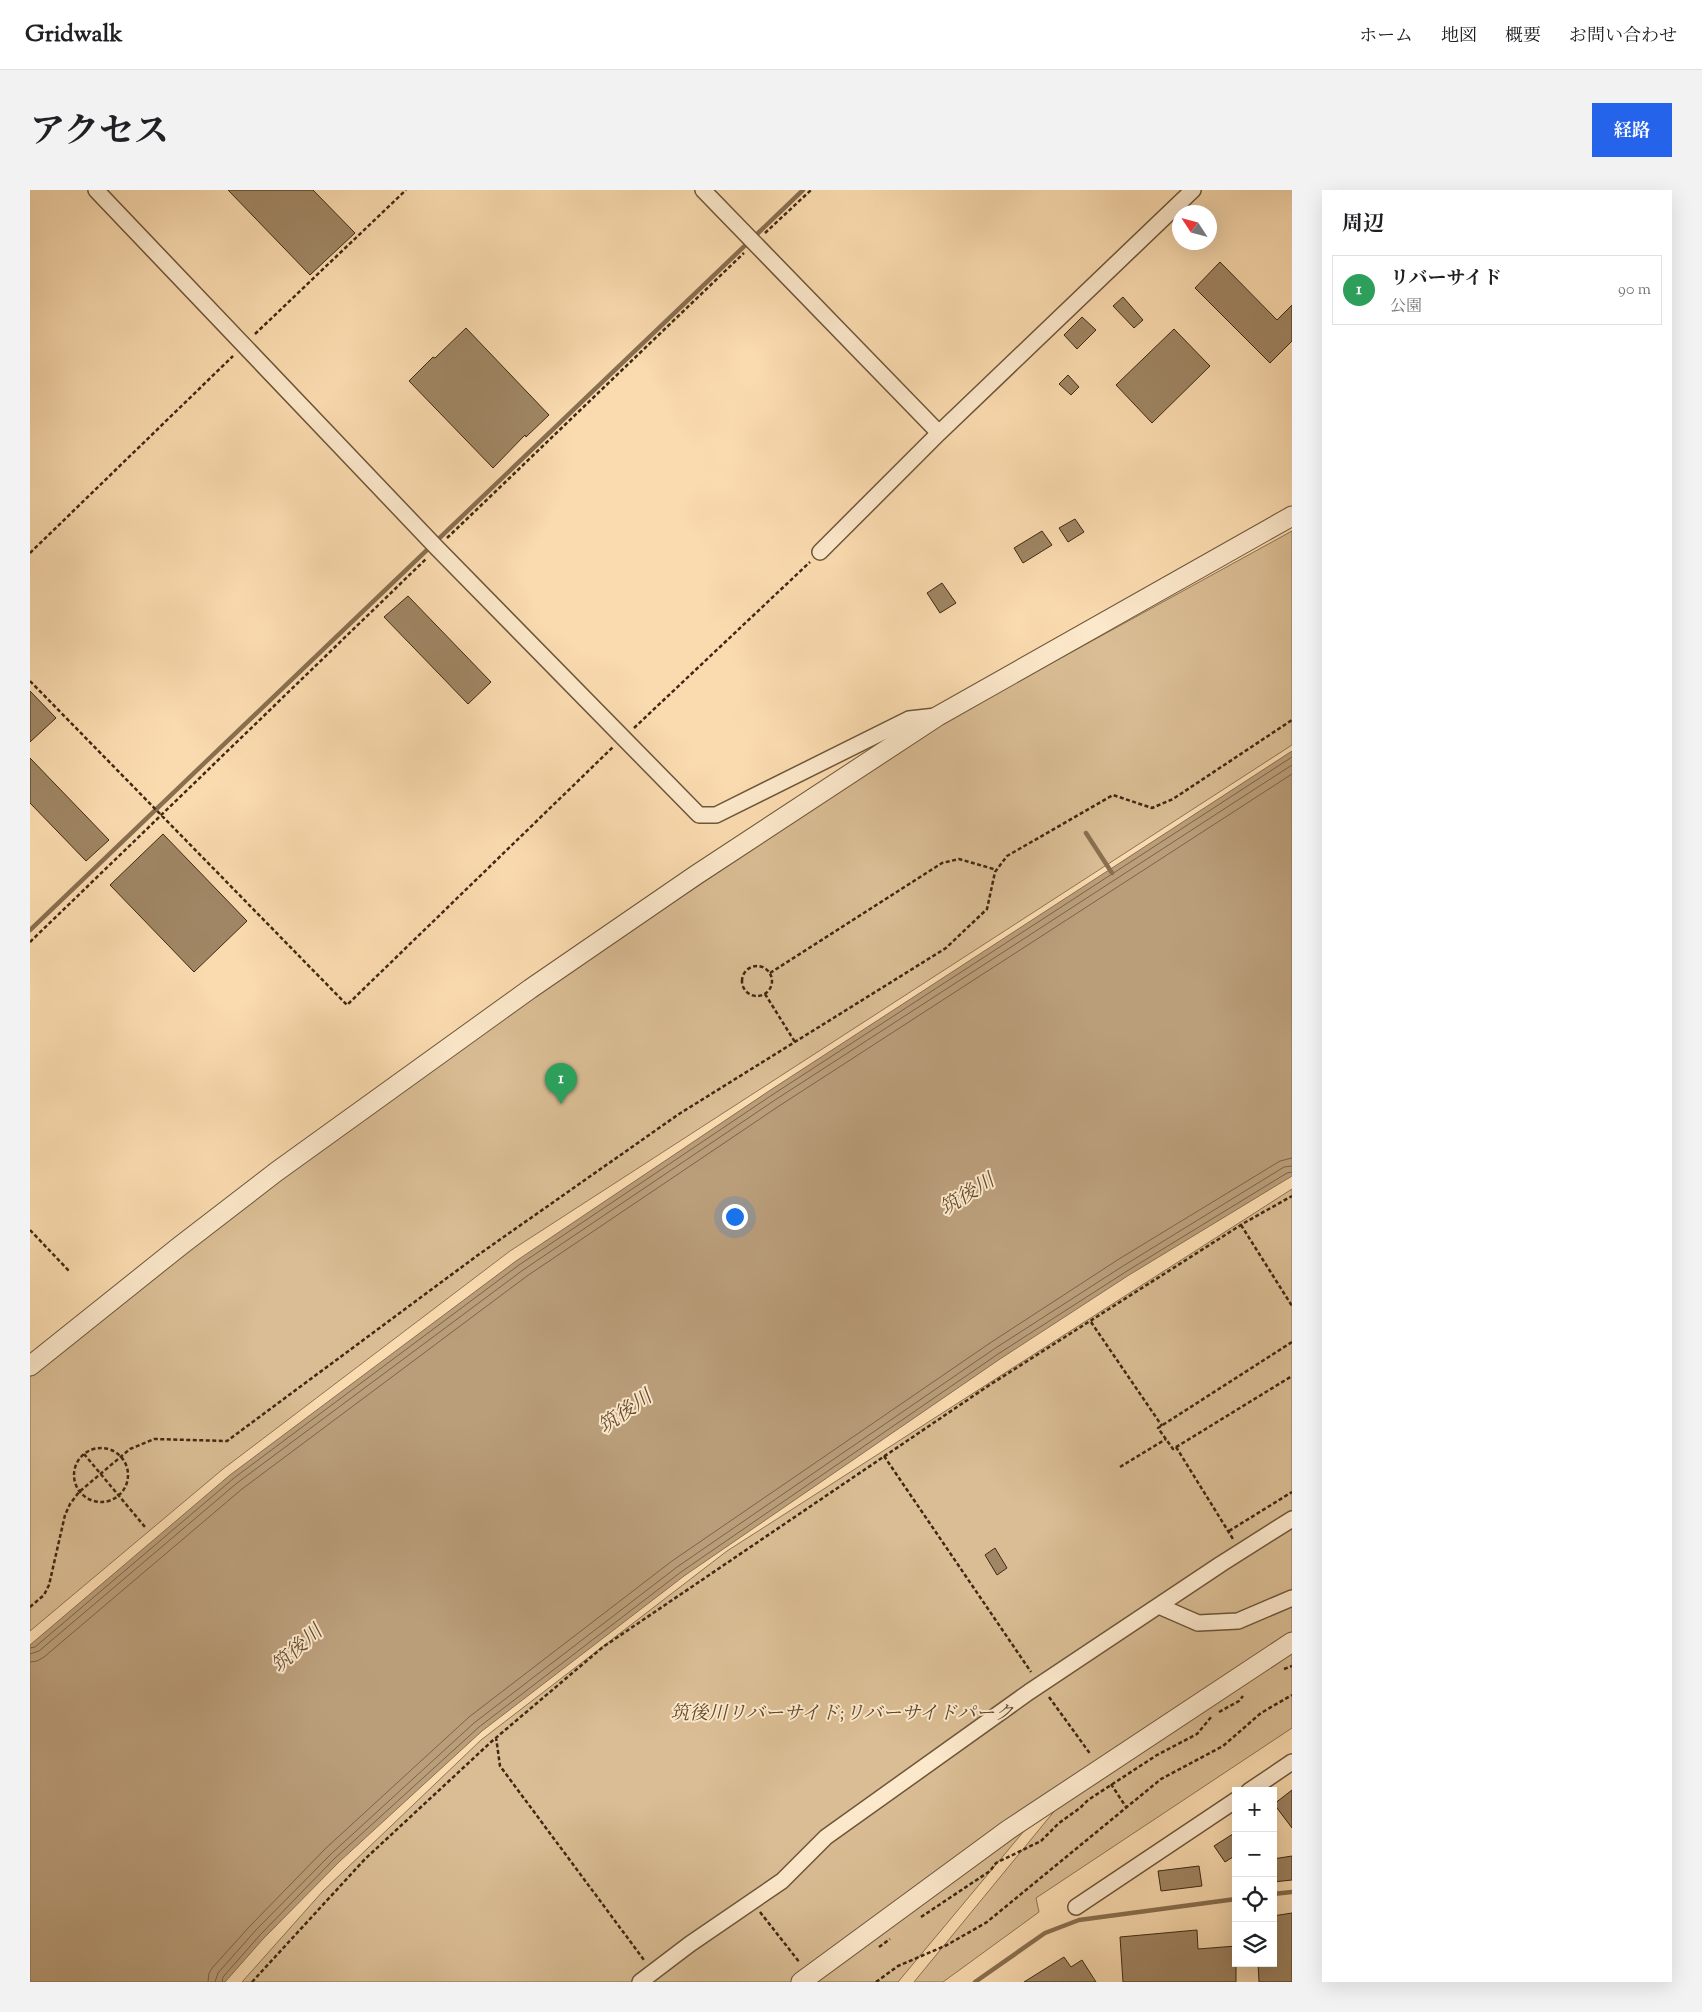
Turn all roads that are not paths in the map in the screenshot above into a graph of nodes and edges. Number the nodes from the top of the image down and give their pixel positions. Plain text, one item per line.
1 (96, 190) edge
2 (703, 190) edge
3 (1193, 190) edge
4 (939, 433) junction
5 (1292, 516) edge
6 (820, 552) road end
7 (938, 716) junction
8 (30, 1366) edge
9 (1292, 1519) edge
10 (1292, 1598) edge
11 (1159, 1606) junction
12 (1292, 1642) edge
13 (1292, 1762) edge
14 (1255, 1787) edge
15 (1232, 1803) edge
16 (1076, 1907) dead end
17 (806, 1979) edge
18 (642, 1980) edge

1 - 7 street
2 - 4 street
3 - 4 street
4 - 6 street
5 - 7 street
7 - 8 street
9 - 11 street
10 - 11 street
11 - 18 street
12 - 17 street
13 - 14 street
15 - 16 street

